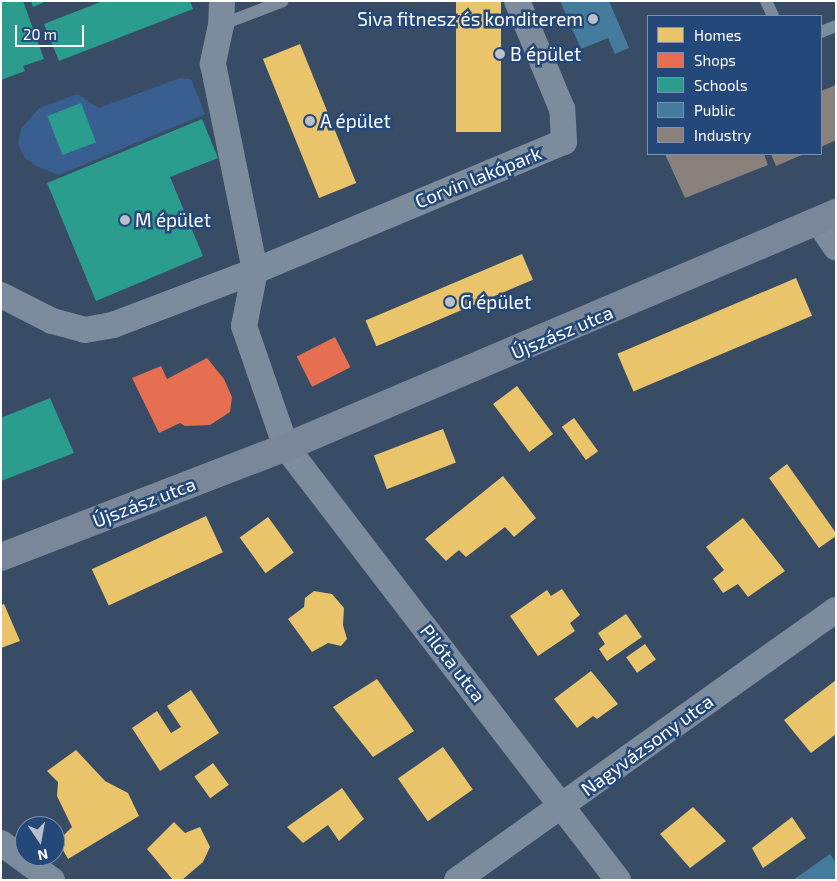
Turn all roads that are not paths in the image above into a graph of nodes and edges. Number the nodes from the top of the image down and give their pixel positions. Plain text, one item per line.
1 (283, 1) edge
2 (517, 1) edge
3 (766, 1) edge
4 (222, 13) edge
5 (772, 15) edge
6 (836, 26) edge
7 (822, 32) edge
8 (827, 217) edge
9 (836, 248) edge
10 (255, 271) junction
11 (1, 295) edge
12 (286, 447) junction
13 (1, 557) edge
14 (836, 610) edge
15 (562, 805) junction
16 (1, 843) edge
17 (52, 880) edge
18 (457, 880) edge
19 (618, 880) edge

1 - 4 lane
2 - 10 street, Corvin lakópark
3 - 5 lane
4 - 10 street
6 - 7 lane
8 - 9 street
8 - 12 street, Újszász utca
10 - 11 street
10 - 12 street
12 - 13 street, Újszász utca
12 - 15 street, Pilóta utca
14 - 15 street, Nagyvázsony utca
15 - 18 street, Nagyvázsony utca
15 - 19 street, Pilóta utca
16 - 17 street

